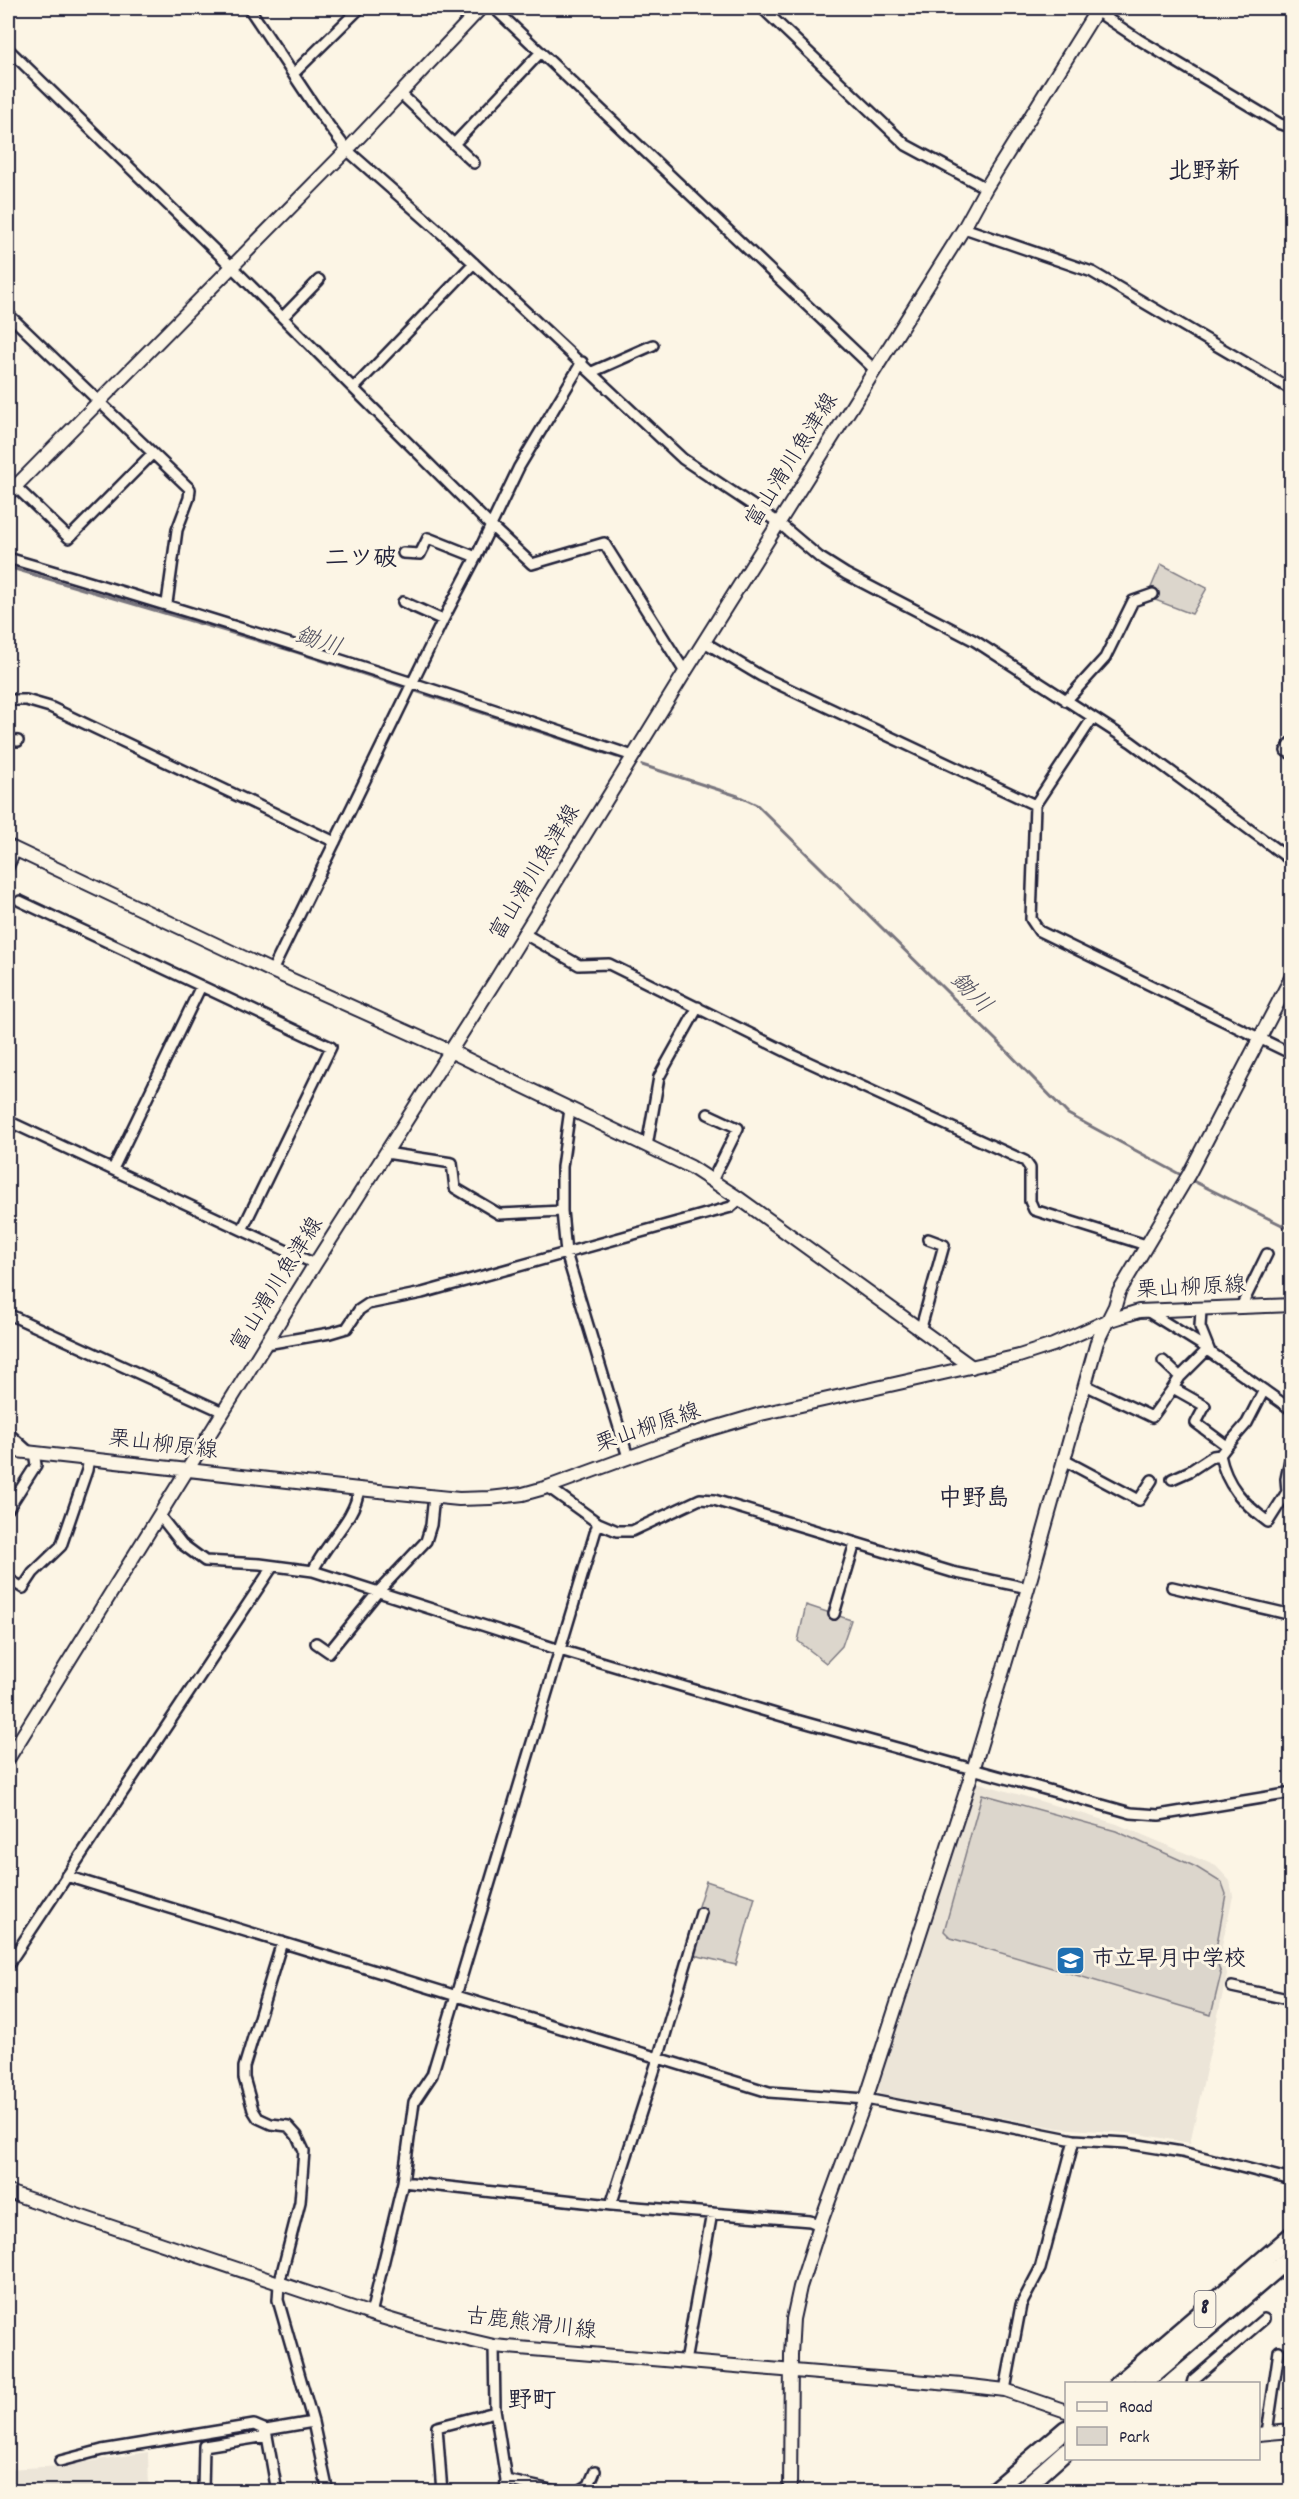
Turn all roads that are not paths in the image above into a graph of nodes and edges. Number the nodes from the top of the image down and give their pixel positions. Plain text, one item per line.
1 (249, 8) edge
2 (360, 8) edge
3 (481, 8) edge
4 (494, 8) edge
5 (762, 8) edge
6 (1095, 9) edge
7 (8, 49) edge
8 (541, 52) junction
9 (293, 74) junction
10 (400, 93) junction
11 (1292, 127) edge
12 (454, 144) junction
13 (347, 150) junction
14 (474, 163) dead end
15 (986, 188) junction
16 (964, 228) junction
17 (474, 263) junction
18 (231, 266) junction
19 (319, 280) dead end
20 (8, 314) edge
21 (283, 317) junction
22 (652, 345) dead end
23 (582, 362) junction
24 (875, 370) junction
25 (592, 372) junction
26 (354, 388) junction
27 (1292, 390) edge
28 (97, 402) junction
29 (152, 454) junction
30 (11, 490) edge
31 (779, 523) junction
32 (491, 526) junction
33 (403, 553) dead end
34 (476, 557) junction
35 (8, 558) edge
36 (1153, 594) dead end
37 (403, 602) dead end
38 (167, 603) junction
39 (443, 620) junction
40 (704, 642) junction
41 (685, 672) junction
42 (412, 686) junction
43 (8, 700) edge
44 (1066, 701) junction
45 (1092, 719) junction
46 (1292, 742) edge
47 (1292, 754) edge
48 (633, 756) junction
49 (1035, 805) junction
50 (335, 842) junction
51 (12, 848) edge
52 (1292, 861) edge
53 (8, 867) edge
54 (20, 900) dead end
55 (524, 933) junction
56 (272, 971) junction
57 (1292, 976) edge
58 (201, 986) junction
59 (698, 1007) junction
60 (1259, 1038) junction
61 (450, 1052) junction
62 (1292, 1054) edge
63 (570, 1109) junction
64 (708, 1114) dead end
65 (8, 1121) edge
66 (646, 1146) junction
67 (386, 1153) junction
68 (113, 1169) junction
69 (712, 1181) junction
70 (740, 1199) junction
71 (562, 1211) junction
72 (242, 1230) junction
73 (928, 1239) dead end
74 (1146, 1245) junction
75 (566, 1253) junction
76 (1267, 1254) dead end
77 (315, 1264) junction
78 (1292, 1305) edge
79 (1241, 1307) junction
80 (1201, 1309) junction
81 (1147, 1311) junction
82 (8, 1314) edge
83 (1107, 1321) junction
84 (920, 1331) junction
85 (266, 1344) junction
86 (1208, 1349) junction
87 (1163, 1360) dead end
88 (972, 1367) junction
89 (1180, 1377) junction
90 (1085, 1385) junction
91 (1173, 1388) junction
92 (1264, 1390) junction
93 (1292, 1410) edge
94 (223, 1412) junction
95 (8, 1433) edge
96 (1227, 1446) junction
97 (8, 1450) edge
98 (1292, 1450) edge
99 (31, 1451) junction
100 (1220, 1455) junction
101 (628, 1457) junction
102 (89, 1458) junction
103 (1064, 1461) junction
104 (186, 1471) junction
105 (1172, 1479) dead end
106 (1152, 1480) dead end
107 (548, 1488) junction
108 (359, 1489) junction
109 (434, 1496) junction
110 (8, 1509) edge
111 (160, 1516) junction
112 (598, 1523) junction
113 (855, 1543) junction
114 (273, 1566) junction
115 (313, 1571) junction
116 (8, 1579) edge
117 (1172, 1587) dead end
118 (1028, 1588) junction
119 (377, 1593) junction
120 (834, 1614) dead end
121 (1292, 1615) edge
122 (316, 1643) dead end
123 (560, 1650) junction
124 (8, 1759) edge
125 (973, 1770) junction
126 (1292, 1793) edge
127 (66, 1876) junction
128 (701, 1913) dead end
129 (282, 1942) junction
130 (8, 1963) edge
131 (1232, 1987) dead end
132 (457, 1996) junction
133 (1292, 2000) edge
134 (658, 2059) junction
135 (866, 2099) junction
136 (1074, 2140) junction
137 (1292, 2180) edge
138 (403, 2182) junction
139 (8, 2192) edge
140 (611, 2205) junction
141 (712, 2213) junction
142 (820, 2225) junction
143 (1292, 2235) edge
144 (1292, 2256) edge
145 (279, 2284) junction
146 (371, 2314) junction
147 (1264, 2319) dead end
148 (494, 2346) junction
149 (1279, 2351) dead end
150 (685, 2362) junction
151 (790, 2370) junction
152 (1120, 2382) edge
153 (1144, 2382) edge
154 (1192, 2382) edge
155 (1005, 2390) junction
156 (1065, 2411) edge
157 (495, 2412) junction
158 (313, 2422) junction
159 (1065, 2430) edge
160 (1292, 2431) edge
161 (267, 2433) junction
162 (1263, 2433) edge
163 (1065, 2452) edge
164 (60, 2461) dead end
165 (595, 2471) dead end
166 (506, 2480) junction
167 (327, 2491) edge
168 (203, 2492) edge
169 (277, 2492) edge
170 (442, 2492) edge
171 (505, 2492) edge
172 (560, 2492) edge
173 (578, 2492) edge
174 (790, 2492) edge
175 (992, 2492) edge
176 (1020, 2492) edge

1 - 9 street
2 - 9 street
3 - 10 main road
4 - 8 street
5 - 15 street
6 - 11 street
6 - 15 main road, 富山滑川魚津線
7 - 18 street
8 - 12 street
8 - 24 street
9 - 13 street
10 - 12 street
10 - 13 main road
12 - 14 street
13 - 17 street
13 - 18 main road
15 - 16 main road, 富山滑川魚津線
16 - 24 main road, 富山滑川魚津線
16 - 27 street
17 - 23 street
17 - 26 street
18 - 21 street
18 - 28 main road
19 - 21 street
20 - 28 street
21 - 26 street
22 - 25 street
23 - 25 street
23 - 32 street
24 - 31 main road, 富山滑川魚津線
25 - 31 street
26 - 32 street
28 - 29 street
28 - 30 main road
29 - 30 street
29 - 38 street
31 - 40 main road, 富山滑川魚津線
31 - 44 street
32 - 34 street
32 - 41 street
33 - 34 street
34 - 39 street
35 - 38 street
36 - 44 street
37 - 39 street
38 - 42 street
39 - 42 street
40 - 41 main road, 富山滑川魚津線
40 - 49 street
41 - 48 main road, 富山滑川魚津線
42 - 48 street
42 - 50 street
43 - 50 street
44 - 45 street
45 - 49 street
45 - 52 street
46 - 47 street
48 - 55 main road, 富山滑川魚津線
49 - 60 street
50 - 56 street
51 - 53 street
51 - 56 main road
54 - 58 street
55 - 59 street
55 - 61 main road, 富山滑川魚津線
56 - 61 main road
57 - 60 main road
58 - 68 street
58 - 72 street
59 - 66 street
59 - 74 street
60 - 62 street
60 - 74 main road
61 - 63 main road
61 - 67 main road, 富山滑川魚津線
63 - 66 main road
63 - 71 street
64 - 69 street
65 - 68 street
66 - 69 main road
67 - 71 street
67 - 77 main road, 富山滑川魚津線
68 - 72 street
69 - 70 main road
70 - 75 street
70 - 84 main road
71 - 75 street
72 - 77 street
73 - 84 street
74 - 83 main road
75 - 85 street
75 - 101 street
76 - 79 street
77 - 85 main road, 富山滑川魚津線
78 - 79 main road, 栗山柳原線
79 - 80 main road, 栗山柳原線
80 - 81 main road, 栗山柳原線
80 - 86 street
81 - 83 main road, 栗山柳原線
81 - 86 street
82 - 94 street
83 - 88 main road, 栗山柳原線
83 - 90 main road
84 - 88 main road
85 - 94 main road, 富山滑川魚津線
86 - 89 street
86 - 92 street
87 - 89 street
88 - 101 main road, 栗山柳原線
89 - 91 street
90 - 91 street
90 - 103 main road
91 - 96 street
92 - 93 street
92 - 96 street
94 - 104 main road, 富山滑川魚津線
95 - 99 street
96 - 100 street
97 - 99 main road, 栗山柳原線
98 - 100 street
99 - 102 main road, 栗山柳原線
99 - 110 street
100 - 105 street
101 - 107 main road, 栗山柳原線
102 - 104 main road, 栗山柳原線
102 - 116 street
103 - 106 street
103 - 118 main road
104 - 108 main road, 栗山柳原線
104 - 111 main road, 富山滑川魚津線
107 - 109 main road, 栗山柳原線
107 - 112 street
108 - 109 main road, 栗山柳原線
108 - 115 street
109 - 119 street
111 - 114 street
111 - 124 main road, 富山滑川魚津線
112 - 113 street
112 - 123 street
113 - 118 street
113 - 120 street
114 - 115 street
114 - 127 street
115 - 119 street
117 - 121 street
118 - 125 main road
119 - 122 street
119 - 123 street
123 - 125 street
123 - 132 street
125 - 126 street
125 - 135 main road
127 - 129 street
127 - 130 street
128 - 134 street
129 - 132 street
129 - 145 street
131 - 133 street
132 - 134 street
132 - 138 street
134 - 135 street
134 - 140 street
135 - 136 street
135 - 142 main road
136 - 137 street
136 - 155 street
138 - 140 street
138 - 146 street
139 - 145 main road, 古鹿熊滑川線
140 - 141 street
141 - 142 street
141 - 150 street
142 - 151 main road
143 - 152 highway, 8
144 - 153 highway, 8
145 - 146 main road, 古鹿熊滑川線
145 - 158 street
146 - 148 main road, 古鹿熊滑川線
147 - 154 street
148 - 150 main road, 古鹿熊滑川線
148 - 157 street
149 - 162 street
150 - 151 main road, 古鹿熊滑川線
151 - 155 main road, 古鹿熊滑川線
151 - 174 main road
155 - 156 main road, 古鹿熊滑川線
157 - 166 street
157 - 170 street
158 - 161 street
158 - 167 street
159 - 175 highway
160 - 162 main road
161 - 164 street
161 - 168 street
161 - 169 street
163 - 176 highway
165 - 173 street
166 - 171 street
166 - 172 street

